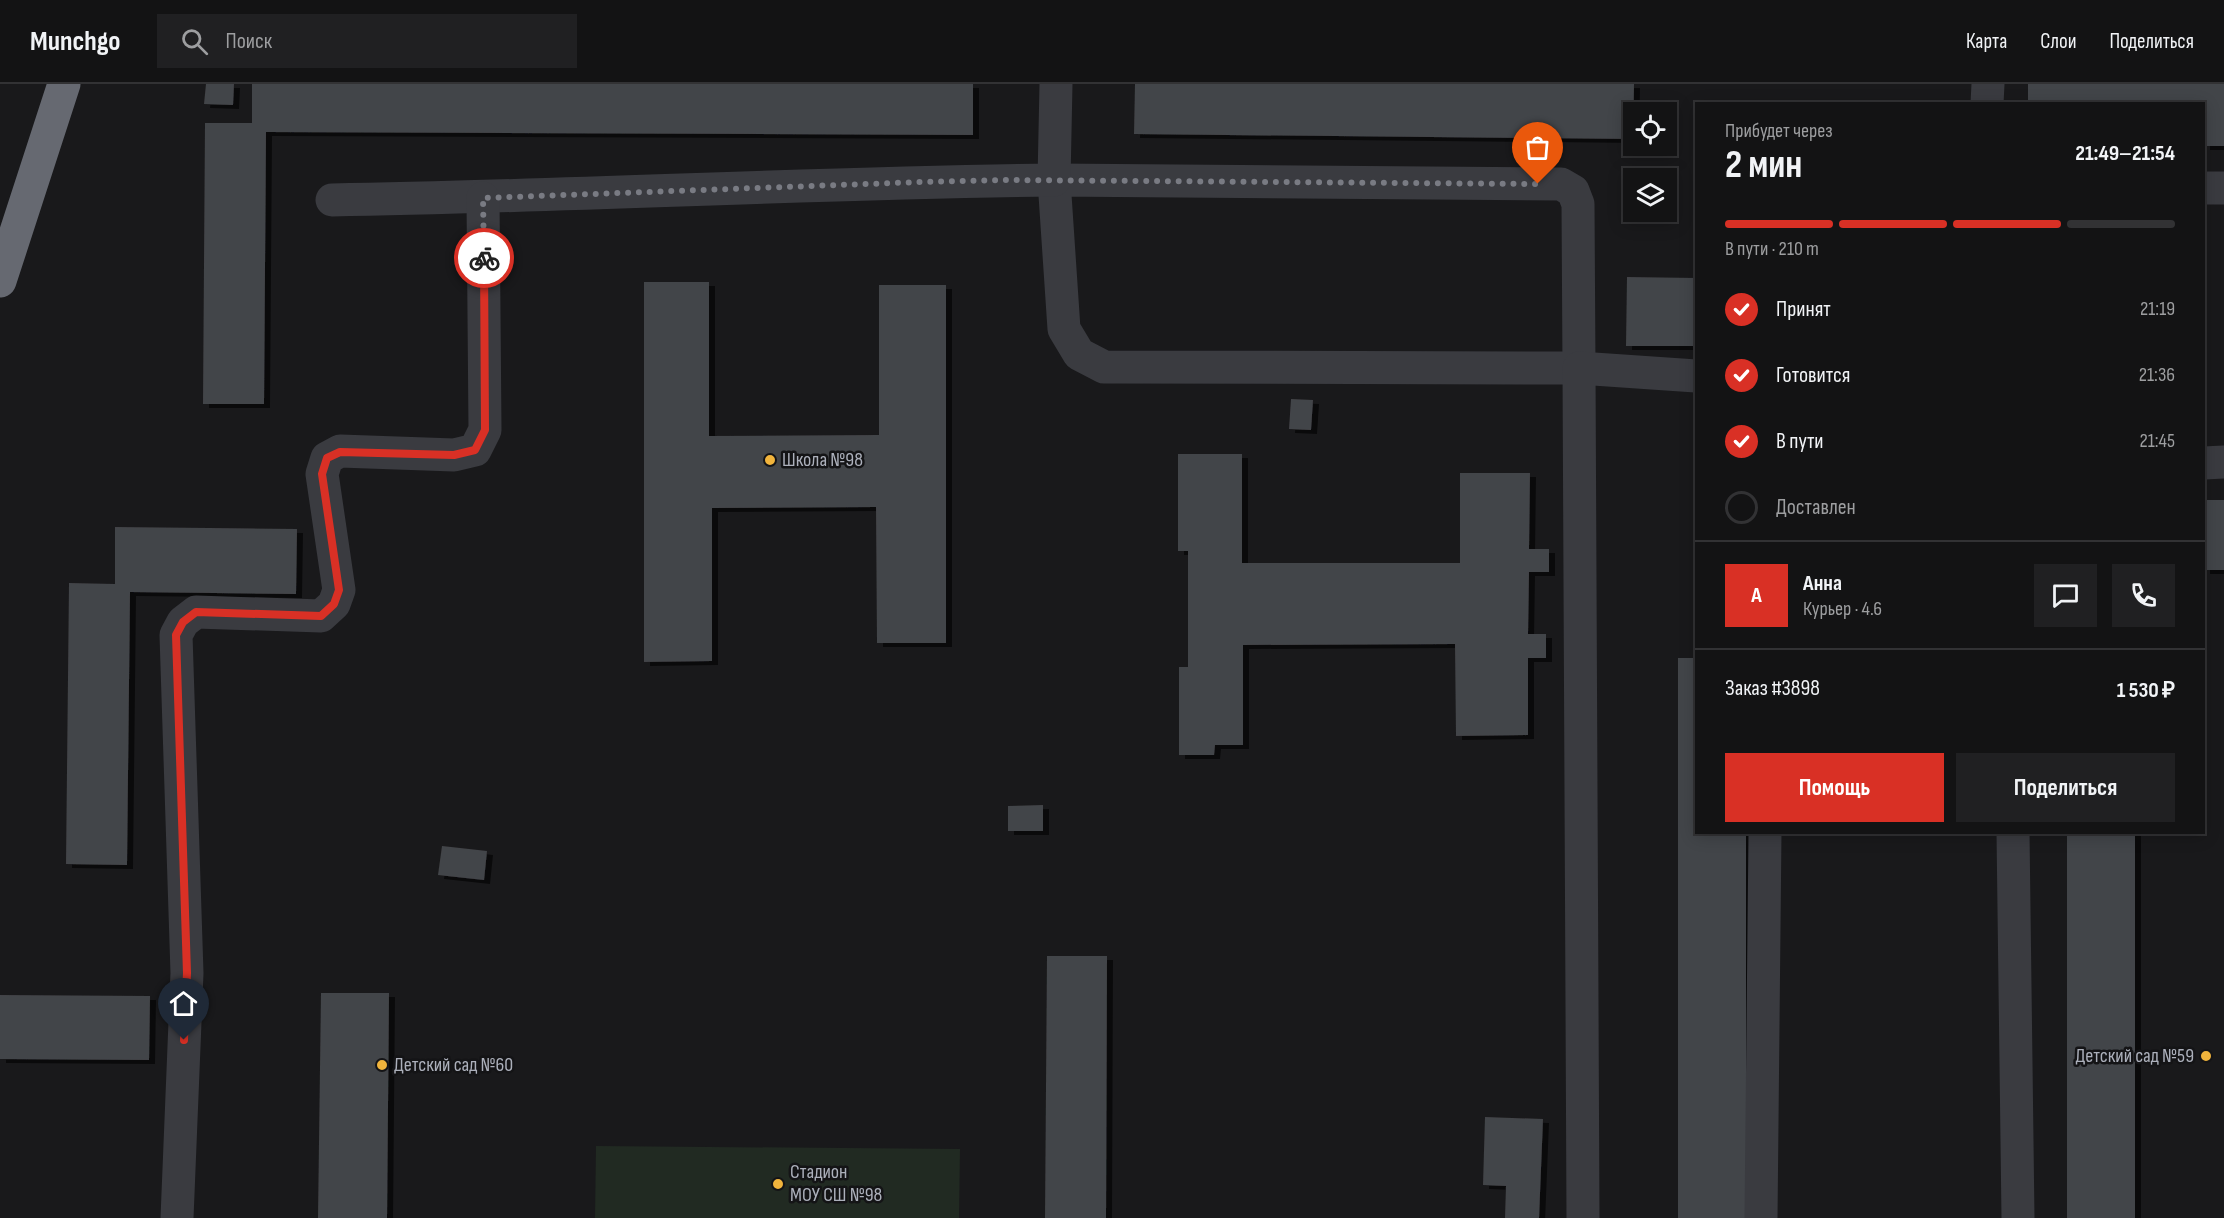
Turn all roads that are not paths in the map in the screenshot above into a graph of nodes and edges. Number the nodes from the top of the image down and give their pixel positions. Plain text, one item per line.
1 (64, 84) edge
2 (1056, 84) edge
3 (1988, 84) edge
4 (1987, 102) edge
5 (1054, 180) junction
6 (2205, 188) edge
7 (2224, 188) edge
8 (483, 198) junction
9 (332, 200) dead end
10 (0, 281) edge
11 (1579, 369) junction
12 (1695, 376) edge
13 (2224, 462) edge
14 (2205, 463) edge
15 (1765, 834) edge
16 (2013, 834) edge
17 (177, 1218) edge
18 (1583, 1218) edge
19 (1761, 1218) edge
20 (2018, 1218) edge

1 - 10 highway
2 - 5 street
3 - 4 street
5 - 8 street
5 - 11 street
5 - 11 street
6 - 7 street
8 - 9 street
8 - 17 street
11 - 12 street
11 - 18 street
13 - 14 street
15 - 19 street
16 - 20 street

